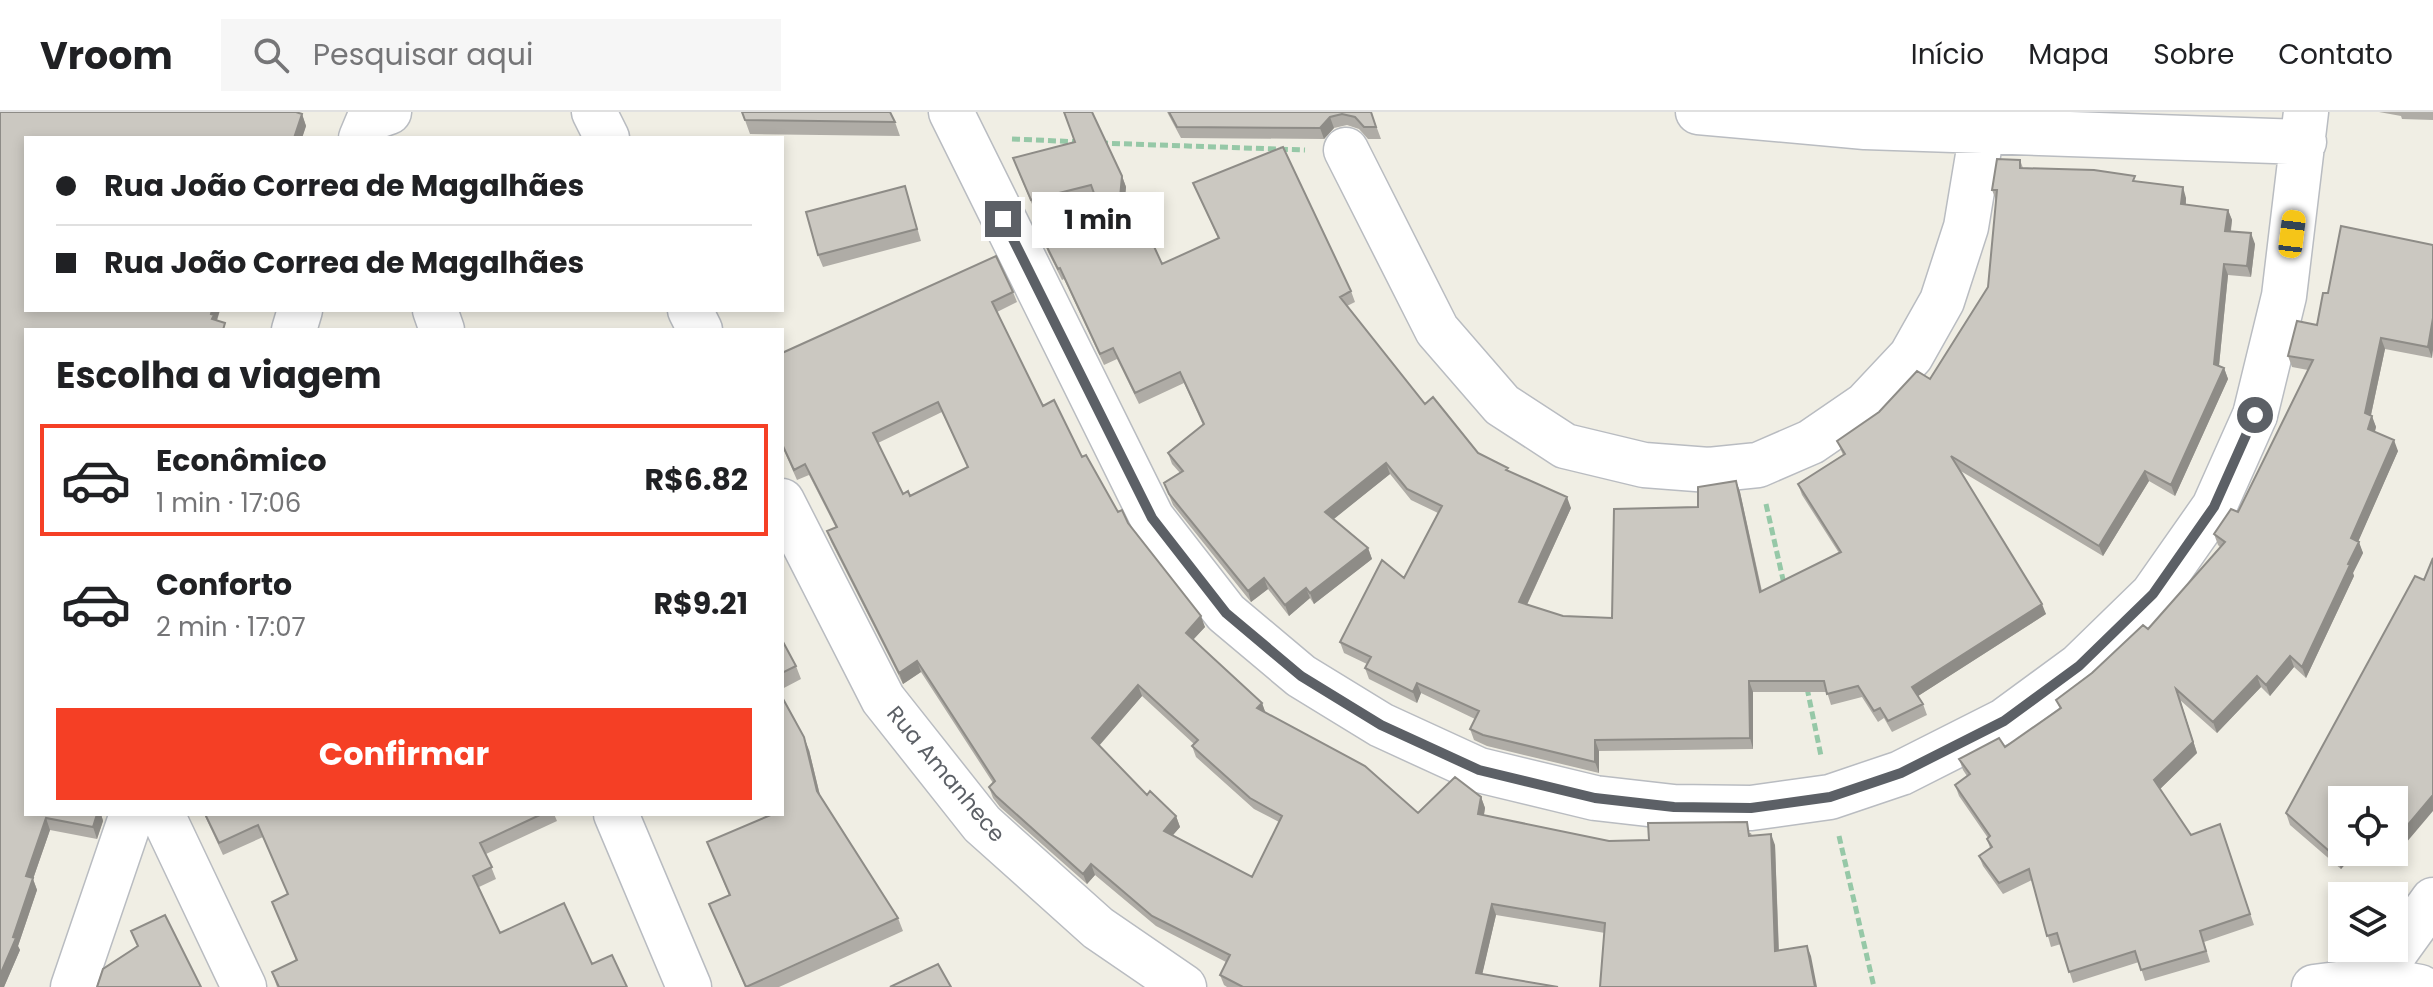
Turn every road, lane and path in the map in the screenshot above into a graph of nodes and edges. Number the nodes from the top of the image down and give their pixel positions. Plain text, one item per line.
1 (594, 112) edge
2 (1698, 112) edge
3 (1806, 117) edge
4 (1865, 120) edge
5 (957, 125) edge
6 (2305, 127) edge
7 (1982, 131) junction
8 (606, 136) edge
9 (1346, 150) joint
10 (1758, 465) junction
11 (784, 505) edge
12 (1784, 586) edge
13 (1804, 676) edge
14 (1830, 797) junction
15 (131, 816) edge
16 (163, 816) edge
17 (617, 816) edge
18 (2433, 900) edge
19 (2376, 979) junction
20 (73, 987) edge
21 (244, 987) edge
22 (689, 987) edge
23 (1184, 987) edge
24 (1874, 987) edge
25 (2314, 987) edge
26 (2420, 987) edge

1 - 8 street
2 - 3 street
3 - 4 street
4 - 7 street
5 - 9 path
5 - 14 street
6 - 7 street
6 - 14 street
7 - 10 street
9 - 10 street
10 - 12 path
11 - 23 street, Rua Amanhece
13 - 14 path
14 - 24 path
15 - 20 street
16 - 21 street
17 - 22 street
18 - 19 street
19 - 25 street
19 - 26 street

